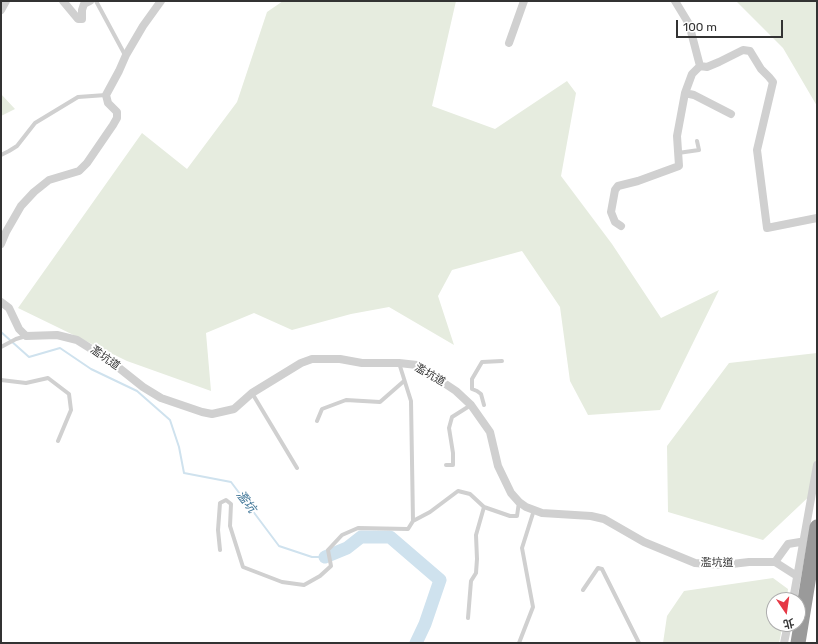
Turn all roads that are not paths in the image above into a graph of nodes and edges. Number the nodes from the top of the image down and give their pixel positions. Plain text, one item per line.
1 (6, 1) edge
2 (63, 1) edge
3 (90, 1) edge
4 (96, 1) edge
5 (161, 1) edge
6 (524, 1) edge
7 (675, 1) edge
8 (1, 10) edge
9 (509, 43) dead end
10 (126, 55) junction
11 (700, 66) junction
12 (685, 93) junction
13 (106, 95) junction
14 (731, 114) dead end
15 (697, 141) dead end
16 (678, 153) junction
17 (1, 155) edge
18 (817, 218) edge
19 (622, 226) dead end
20 (1, 244) edge
21 (1, 302) edge
22 (26, 336) junction
23 (1, 347) edge
24 (502, 361) dead end
25 (399, 363) junction
26 (1, 380) edge
27 (404, 381) junction
28 (252, 393) junction
29 (471, 405) junction
30 (484, 405) dead end
31 (317, 421) dead end
32 (58, 441) dead end
33 (446, 465) dead end
34 (817, 465) edge
35 (297, 468) dead end
36 (519, 502) junction
37 (484, 507) junction
38 (534, 510) junction
39 (413, 521) junction
40 (817, 527) edge
41 (800, 542) dead end
42 (220, 550) dead end
43 (775, 562) junction
44 (797, 576) junction
45 (582, 590) dead end
46 (794, 592) edge
47 (468, 618) dead end
48 (786, 632) edge
49 (799, 640) edge
50 (519, 643) edge
51 (639, 643) edge
52 (784, 643) edge

1 - 8 street
2 - 3 street
4 - 10 lane
5 - 10 street
6 - 9 street
7 - 11 street
10 - 13 street
11 - 12 street
11 - 18 street
12 - 14 street
12 - 16 street
13 - 17 lane
13 - 20 street
15 - 16 lane
16 - 19 street
21 - 22 street
22 - 23 lane
22 - 28 street, 濫坑道
24 - 30 lane
25 - 27 lane
25 - 28 street, 濫坑道
25 - 29 street, 濫坑道
26 - 32 lane
27 - 31 lane
27 - 39 lane
28 - 35 lane
29 - 33 lane
29 - 36 street, 濫坑道
34 - 44 street
36 - 37 lane
36 - 38 street, 濫坑道
37 - 39 lane
37 - 47 lane
38 - 43 street, 濫坑道
38 - 50 lane
39 - 42 lane
40 - 49 highway
41 - 43 street
43 - 44 street
44 - 46 street
45 - 51 lane
48 - 52 street

